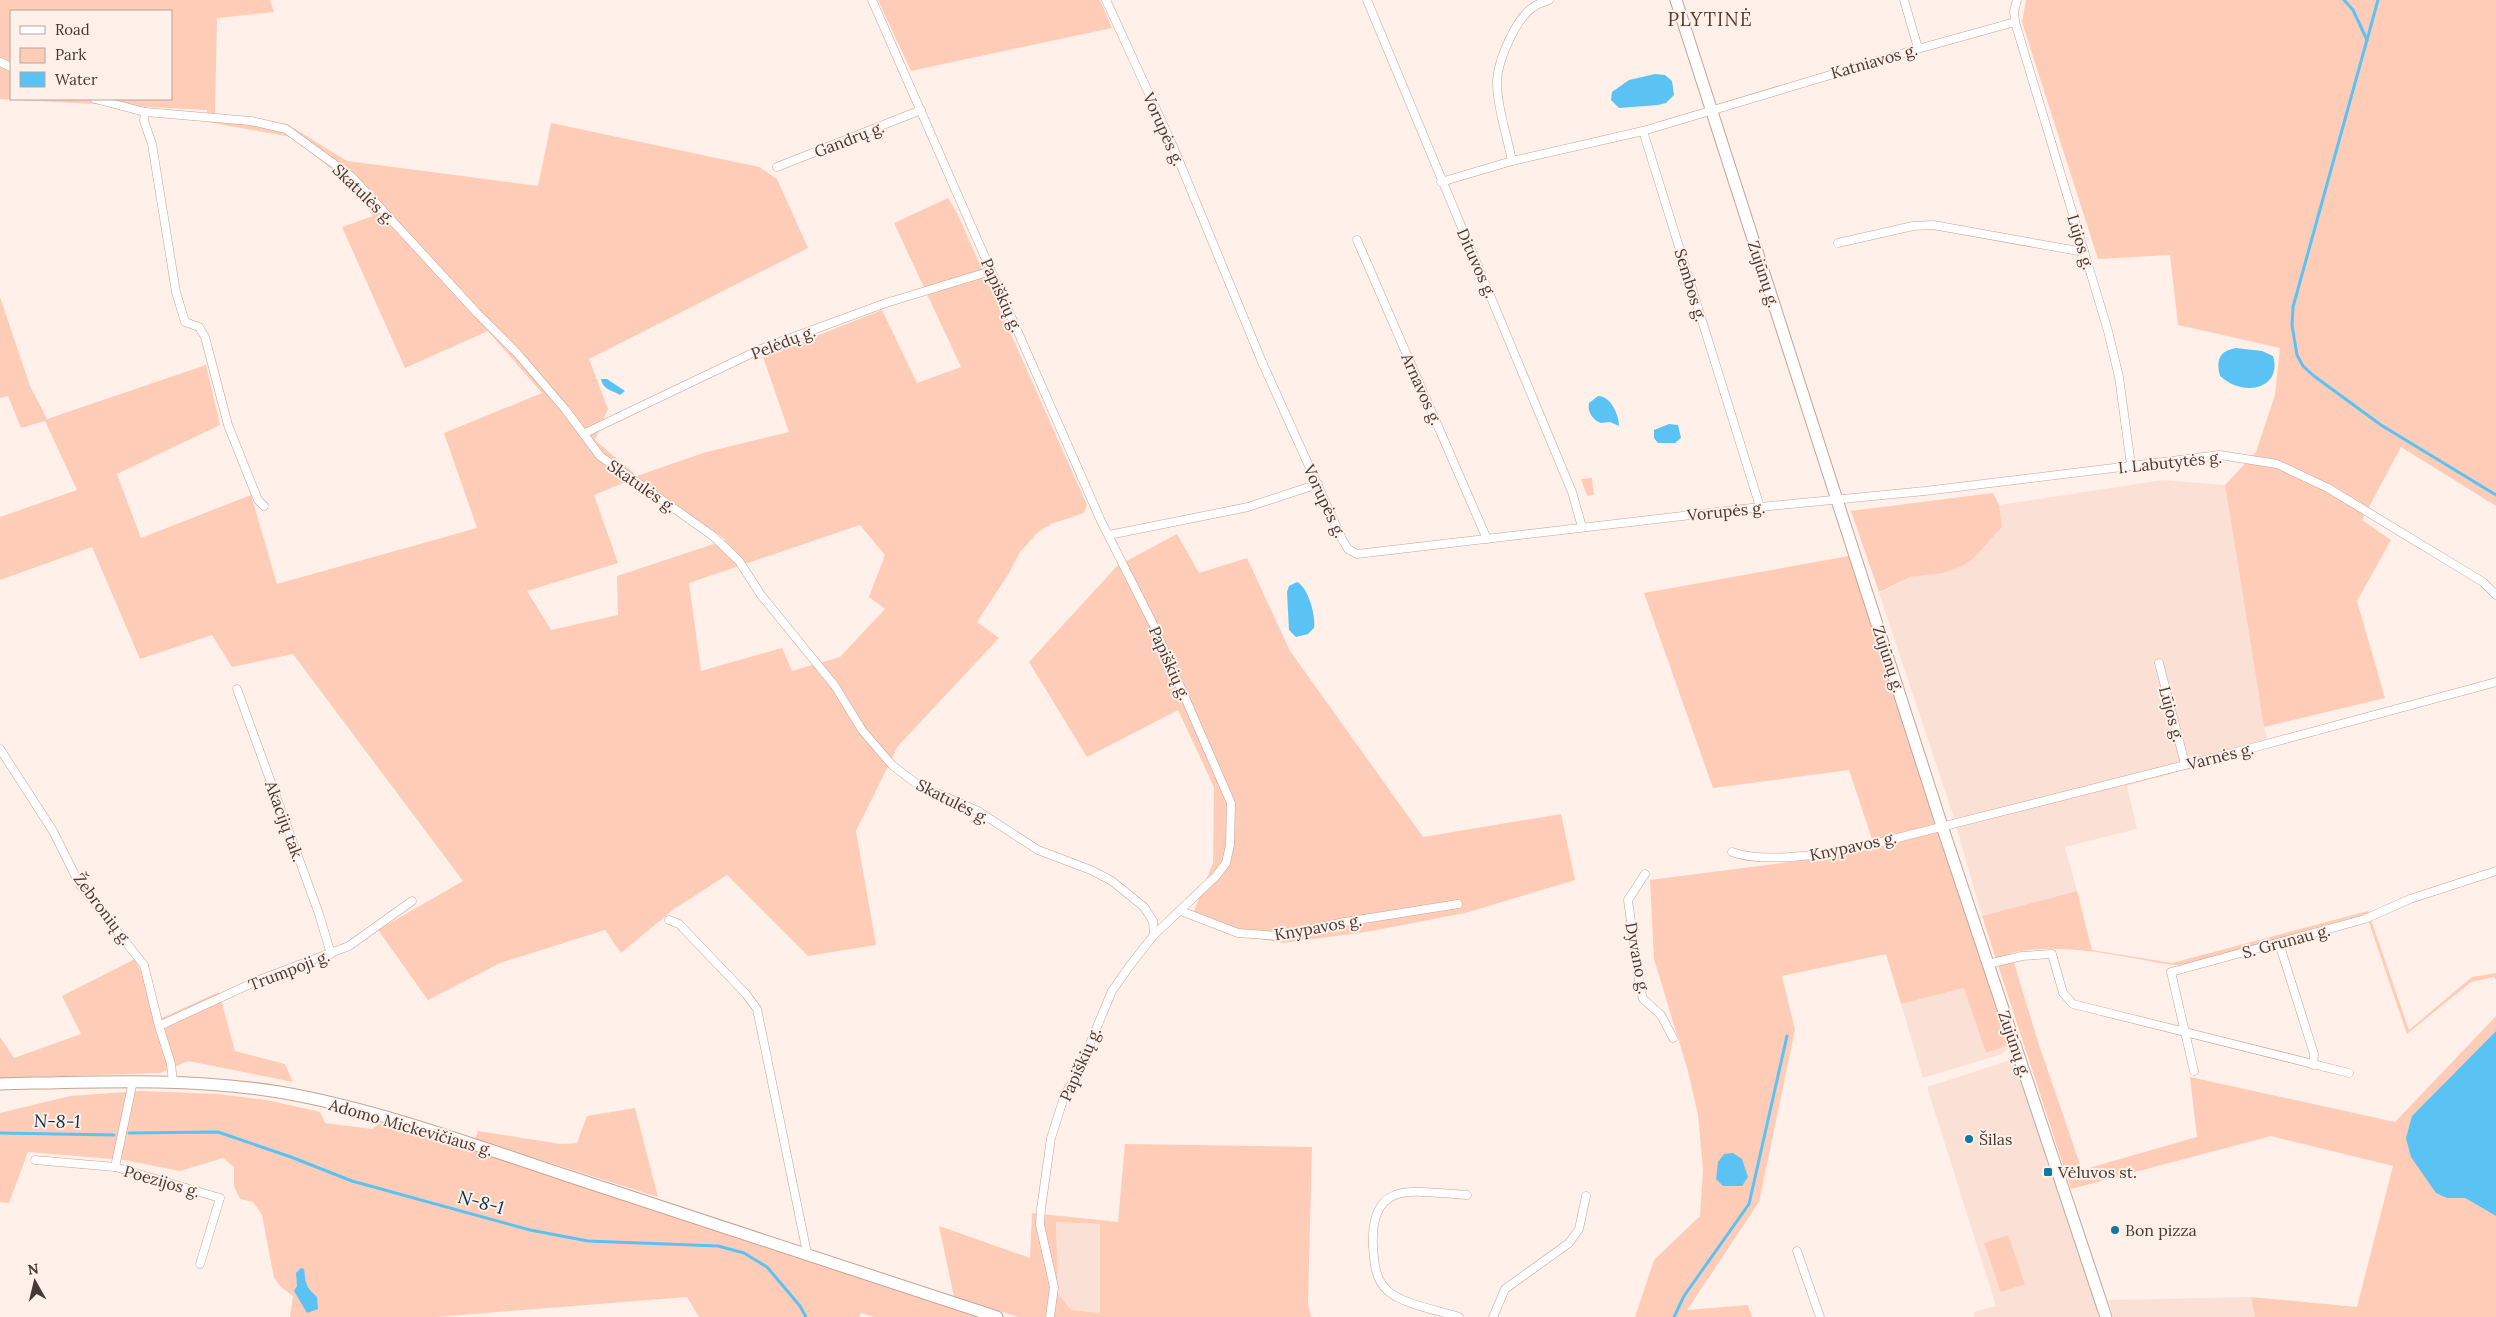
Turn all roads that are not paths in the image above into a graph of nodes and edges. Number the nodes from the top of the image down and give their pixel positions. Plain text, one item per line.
1 (872, 0) edge
2 (1106, 0) edge
3 (1367, 0) edge
4 (1549, 0) edge
5 (1676, 0) edge
6 (1904, 0) edge
7 (2017, 0) edge
8 (2015, 22) junction
9 (1918, 48) junction
10 (99, 100) edge
11 (1711, 109) junction
12 (920, 110) junction
13 (145, 112) junction
14 (1643, 131) junction
15 (1512, 161) junction
16 (776, 167) dead end
17 (1441, 182) junction
18 (1357, 240) dead end
19 (1838, 242) dead end
20 (2084, 252) junction
21 (991, 271) junction
22 (582, 434) junction
23 (2131, 465) junction
24 (1318, 484) junction
25 (1837, 499) junction
26 (264, 506) dead end
27 (1760, 507) junction
28 (1582, 527) junction
29 (1109, 534) junction
30 (1487, 539) junction
31 (2496, 595) edge
32 (2159, 663) dead end
33 (2496, 682) edge
34 (237, 689) dead end
35 (0, 749) edge
36 (2185, 764) junction
37 (1942, 826) junction
38 (1732, 852) dead end
39 (2496, 871) edge
40 (1645, 874) dead end
41 (412, 901) dead end
42 (1458, 904) dead end
43 (1181, 911) junction
44 (669, 920) dead end
45 (1154, 935) junction
46 (2279, 943) junction
47 (331, 954) junction
48 (1988, 964) junction
49 (159, 1026) junction
50 (2185, 1033) junction
51 (1673, 1038) dead end
52 (2313, 1065) junction
53 (2194, 1071) dead end
54 (2349, 1073) dead end
55 (133, 1081) junction
56 (173, 1082) junction
57 (0, 1084) edge
58 (35, 1160) dead end
59 (115, 1167) junction
60 (1467, 1195) dead end
61 (1586, 1196) dead end
62 (1797, 1251) dead end
63 (807, 1254) junction
64 (200, 1264) dead end
65 (996, 1317) edge
66 (1050, 1317) edge
67 (1460, 1317) edge
68 (1493, 1317) edge
69 (1820, 1317) edge
70 (2106, 1317) edge

1 - 12 street, Papiškių g.
2 - 24 street, Vorupės g.
3 - 17 street, Dituvos g.
4 - 15 street
5 - 11 main road, Zujūnų g.
6 - 9 street
7 - 8 street
8 - 9 street, Katniavos g.
8 - 20 street, Lūjos g.
9 - 11 street, Katniavos g.
10 - 13 street, Skatulės g.
11 - 14 street
11 - 25 main road, Zujūnų g.
12 - 16 street, Gandrų g.
12 - 21 street, Papiškių g.
13 - 22 street, Skatulės g.
13 - 26 street
14 - 15 street
14 - 27 street, Sembos g.
15 - 17 street
17 - 28 street, Dituvos g.
18 - 30 street, Arnavos g.
19 - 20 street
20 - 23 street, Lūjos g.
21 - 22 street, Pelėdų g.
21 - 29 street, Papiškių g.
22 - 45 street, Skatulės g.
23 - 25 street, I. Labutytės g.
23 - 31 street, I. Labutytės g.
24 - 29 street
24 - 30 street, Vorupės g.
25 - 27 street, Vorupės g.
25 - 37 main road, Zujūnų g.
27 - 28 street, Vorupės g.
28 - 30 street, Vorupės g.
29 - 43 street, Papiškių g.
32 - 36 street, Lūjos g.
33 - 36 street, Varnės g.
34 - 47 street, Akacijų tak.
35 - 49 street, Žebronių g.
36 - 37 street, Varnės g.
37 - 38 street, Knypavos g.
37 - 48 main road, Zujūnų g.
39 - 46 street, S. Grunau g.
40 - 51 street, Dyvano g.
41 - 47 street, Trumpoji g.
42 - 43 street, Knypavos g.
43 - 45 street, Papiškių g.
44 - 63 street
45 - 66 street, Papiškių g.
46 - 50 street, S. Grunau g.
46 - 52 street
47 - 49 street, Trumpoji g.
48 - 50 street
48 - 70 main road, Zujūnų g.
49 - 56 street, Žebronių g.
50 - 52 street
50 - 53 street, S. Grunau g.
52 - 54 street
55 - 56 main road, Adomo Mickevičiaus g.
55 - 57 main road, Adomo Mickevičiaus g.
55 - 59 street
56 - 63 main road, Adomo Mickevičiaus g.
58 - 59 street, Poezijos g.
59 - 64 street, Poezijos g.
60 - 67 street
61 - 68 street
62 - 69 street
63 - 65 main road, Adomo Mickevičiaus g.

